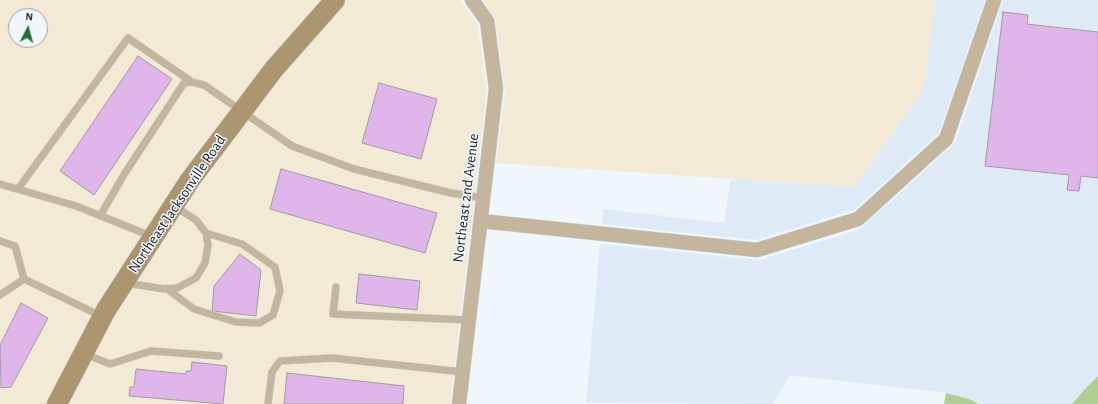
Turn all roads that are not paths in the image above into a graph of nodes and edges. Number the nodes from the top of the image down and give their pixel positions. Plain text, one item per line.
1 (335, 0) edge
2 (472, 0) edge
3 (994, 0) edge
4 (192, 82) junction
5 (242, 111) junction
6 (0, 184) edge
7 (18, 190) junction
8 (483, 198) junction
9 (173, 206) junction
10 (100, 216) junction
11 (480, 221) junction
12 (206, 233) junction
13 (153, 237) junction
14 (0, 242) edge
15 (24, 278) junction
16 (124, 283) junction
17 (336, 287) dead end
18 (167, 289) junction
19 (0, 295) edge
20 (102, 317) junction
21 (469, 320) junction
22 (84, 353) junction
23 (219, 356) dead end
24 (463, 372) junction
25 (57, 404) edge
26 (268, 404) edge
27 (459, 404) edge

1 - 5 street, Northeast Jacksonville Road
2 - 8 street, Northeast 2nd Avenue
3 - 11 street
4 - 5 lane
4 - 7 lane
4 - 10 lane
5 - 8 lane
5 - 9 street, Northeast Jacksonville Road
6 - 7 lane
7 - 10 lane
8 - 11 street, Northeast 2nd Avenue
9 - 12 lane
9 - 13 street, Northeast Jacksonville Road
10 - 13 lane
11 - 21 street, Northeast 2nd Avenue
12 - 18 lane
12 - 18 lane
13 - 16 street, Northeast Jacksonville Road
14 - 15 lane
15 - 19 lane
15 - 20 lane
16 - 18 lane
16 - 20 street, Northeast Jacksonville Road
17 - 21 lane
20 - 22 street, Northeast Jacksonville Road
21 - 24 street, Northeast 2nd Avenue
22 - 23 lane
22 - 25 street, Northeast Jacksonville Road
24 - 26 lane
24 - 27 street, Northeast 2nd Avenue

